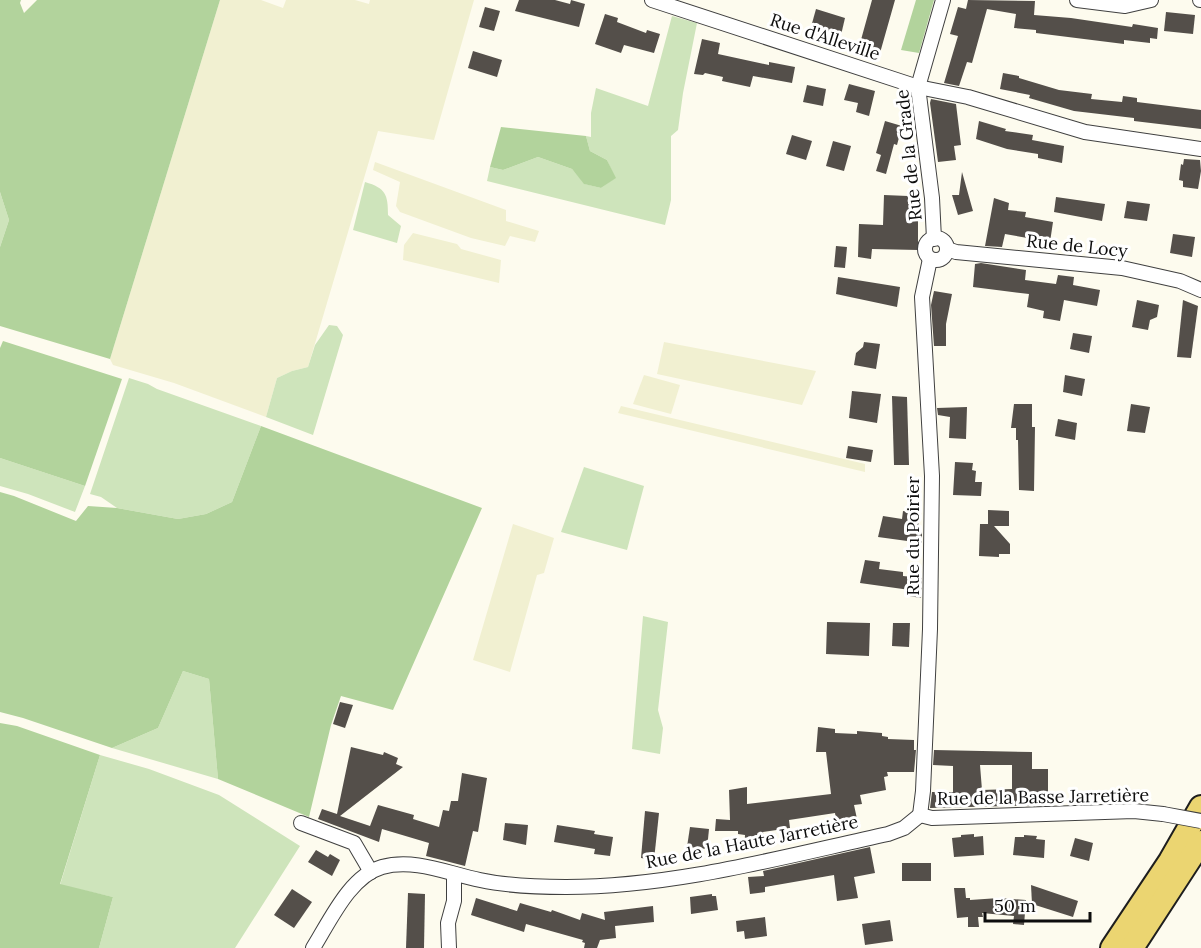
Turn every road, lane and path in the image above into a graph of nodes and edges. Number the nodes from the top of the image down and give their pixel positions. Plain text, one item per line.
1 (652, 0) edge
2 (943, 0) edge
3 (1077, 0) edge
4 (1151, 0) edge
5 (697, 7) edge
6 (918, 87) junction
7 (1201, 149) edge
8 (934, 238) junction
9 (947, 249) junction
10 (930, 258) junction
11 (1201, 290) edge
12 (1201, 807) edge
13 (920, 815) junction
14 (1201, 821) edge
15 (301, 823) dead end
16 (1201, 842) edge
17 (371, 872) junction
18 (454, 874) junction
19 (1122, 942) edge
20 (313, 948) edge
21 (449, 948) edge

1 - 5 street, Rue d'Alleville
2 - 6 street, Rue de la Grade
3 - 4 street
5 - 6 street, Rue d'Alleville
6 - 7 street, Rue d'Alleville
6 - 8 street, Rue de la Grade
8 - 9 street
8 - 10 street
9 - 10 street
9 - 11 street, Rue de Locy
10 - 13 street, Rue du Poirier
12 - 19 main road
13 - 14 street, Rue de la Basse Jarretière, bridge
13 - 18 street, Rue de la Haute Jarretière
15 - 17 street
16 - 19 main road
17 - 18 street, Rue de la Haute Jarretière
17 - 20 street
18 - 21 street

